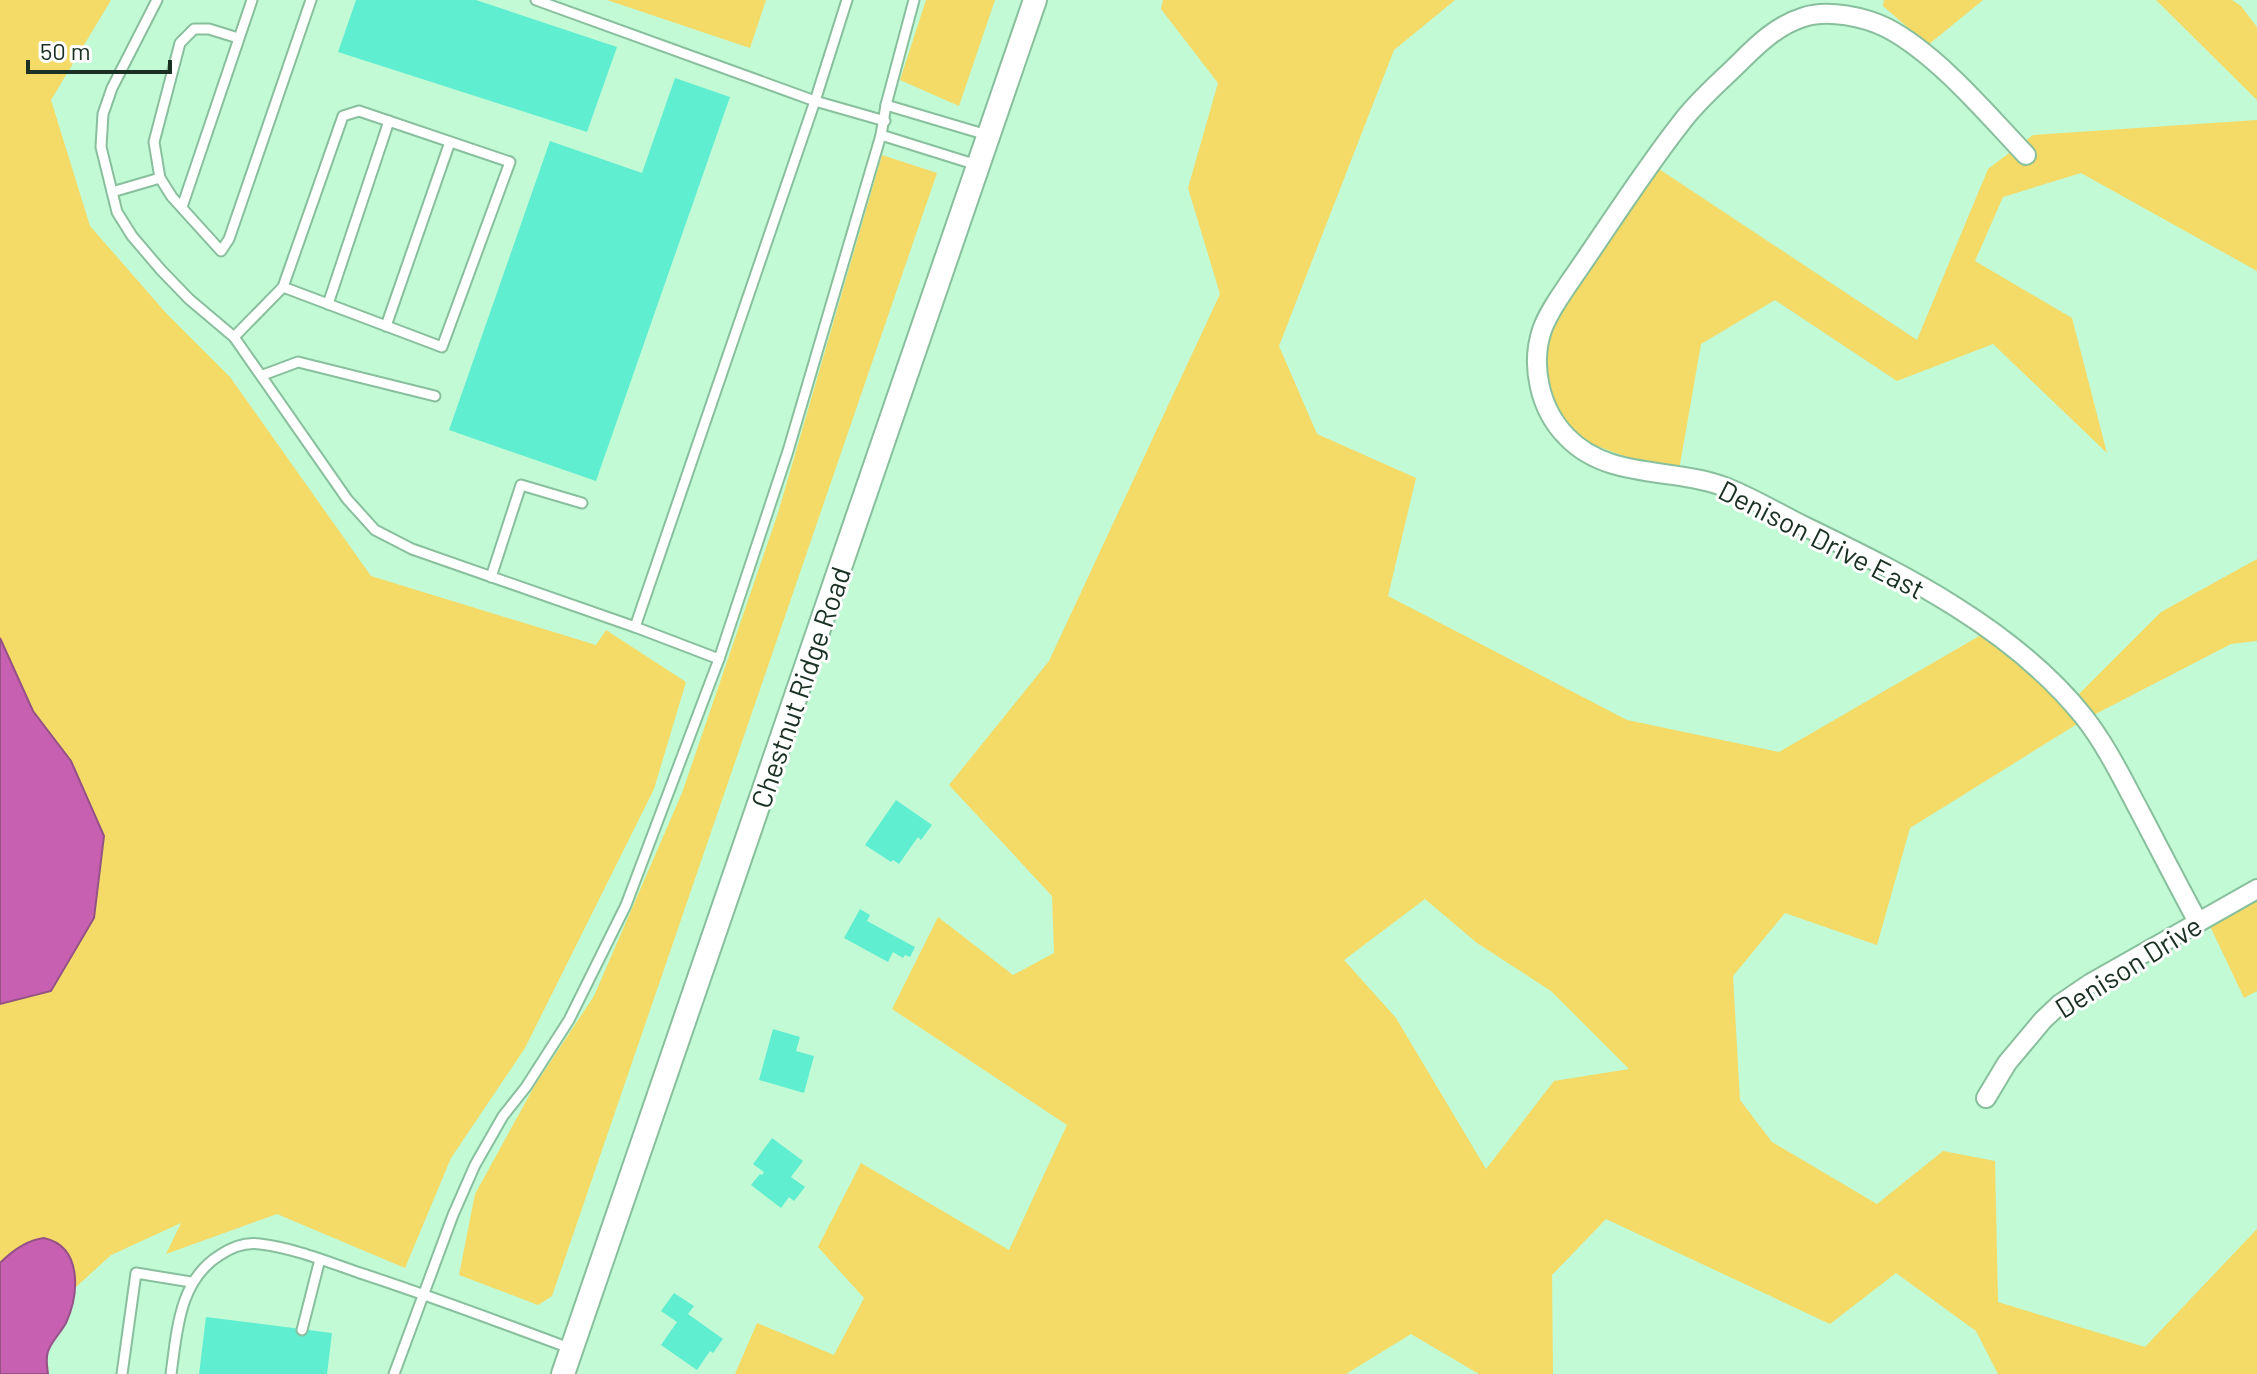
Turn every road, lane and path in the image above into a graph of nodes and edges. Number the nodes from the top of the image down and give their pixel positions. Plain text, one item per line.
1 (157, 0) edge
2 (252, 0) edge
3 (311, 0) edge
4 (536, 0) edge
5 (847, 0) edge
6 (914, 0) edge
7 (1035, 0) edge
8 (554, 3) edge
9 (238, 38) junction
10 (815, 101) junction
11 (886, 105) junction
12 (389, 121) junction
13 (885, 121) junction
14 (881, 135) junction
15 (991, 136) junction
16 (450, 142) junction
17 (2026, 155) dead end
18 (979, 165) junction
19 (160, 178) junction
20 (112, 192) junction
21 (182, 207) junction
22 (283, 287) junction
23 (328, 304) junction
24 (386, 326) junction
25 (234, 337) junction
26 (263, 375) junction
27 (435, 396) dead end
28 (582, 503) dead end
29 (491, 577) junction
30 (635, 627) junction
31 (719, 659) junction
32 (2257, 889) edge
33 (2198, 922) junction
34 (1986, 1098) dead end
35 (320, 1259) junction
36 (191, 1282) junction
37 (423, 1293) junction
38 (302, 1330) dead end
39 (572, 1349) junction
40 (122, 1374) edge
41 (171, 1374) edge
42 (394, 1374) edge
43 (563, 1374) edge

1 - 20 lane
2 - 9 lane
3 - 21 lane
4 - 8 lane
5 - 10 lane
6 - 11 lane
7 - 15 street, Chestnut Ridge Road
8 - 10 lane
9 - 19 lane
9 - 21 lane
10 - 13 lane
10 - 30 lane
11 - 13 lane
11 - 15 lane
12 - 16 lane
12 - 22 lane
12 - 23 lane
13 - 14 lane
14 - 18 lane
14 - 31 lane
15 - 18 street, Chestnut Ridge Road
16 - 24 lane
16 - 24 lane
17 - 33 street, Denison Drive East
18 - 39 street, Chestnut Ridge Road
19 - 20 lane
19 - 21 lane
20 - 25 lane
22 - 23 lane
22 - 25 lane
23 - 24 lane
25 - 26 lane
26 - 27 lane
26 - 29 lane
28 - 29 lane
29 - 30 lane
30 - 31 lane
31 - 37 lane
32 - 33 street, Denison Drive
33 - 34 street, Denison Drive
35 - 36 lane
35 - 37 lane
35 - 38 lane
36 - 40 lane
36 - 41 lane
37 - 39 lane
37 - 42 lane
39 - 43 street, Chestnut Ridge Road

